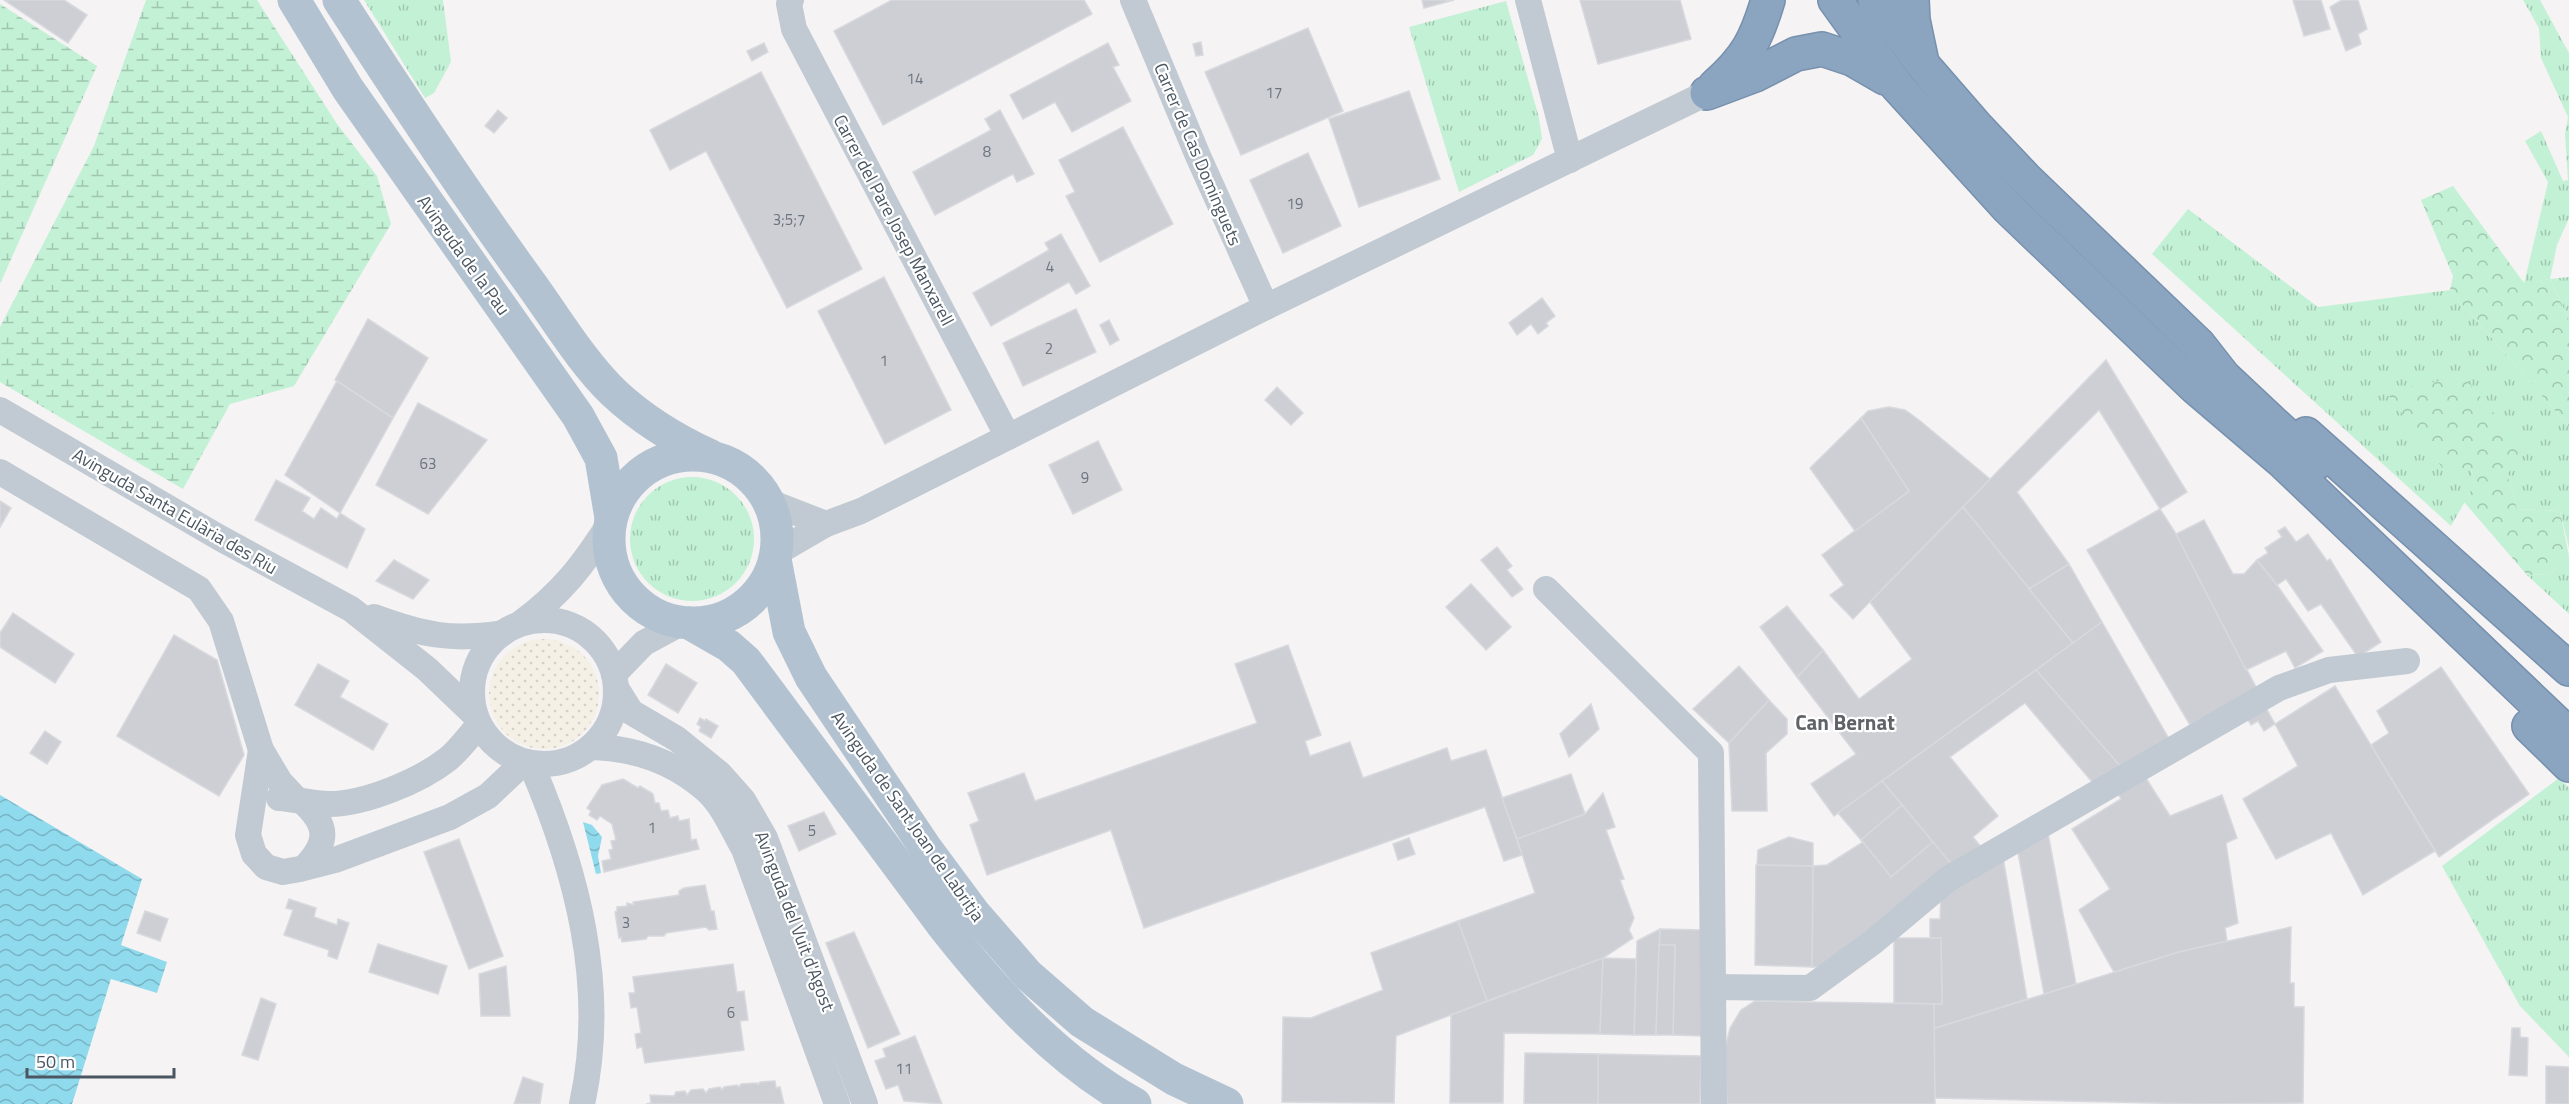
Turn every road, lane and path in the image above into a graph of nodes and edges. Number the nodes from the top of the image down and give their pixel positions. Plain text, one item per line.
1 (294, 0) edge
2 (339, 0) edge
3 (1133, 0) edge
4 (1528, 0) edge
5 (1768, 0) edge
6 (1835, 0) edge
7 (1875, 0) edge
8 (1912, 0) edge
9 (790, 2) edge
10 (1923, 65) junction
11 (1897, 86) junction
12 (1707, 93) junction
13 (1570, 159) junction
14 (1266, 307) junction
15 (2199, 345) junction
16 (2195, 387) junction
17 (0, 410) edge
18 (1008, 437) junction
19 (709, 455) junction
20 (0, 472) edge
21 (769, 502) junction
22 (611, 520) junction
23 (830, 523) junction
24 (776, 556) junction
25 (1546, 589) dead end
26 (351, 609) junction
27 (686, 623) junction
28 (511, 629) junction
29 (2407, 661) dead end
30 (2569, 669) edge
31 (615, 681) junction
32 (2569, 704) edge
33 (477, 720) junction
34 (2569, 735) edge
35 (591, 747) junction
36 (261, 750) junction
37 (528, 763) junction
38 (2569, 765) edge
39 (299, 800) junction
40 (253, 818) junction
41 (305, 867) junction
42 (1713, 987) junction
43 (582, 1104) edge
44 (837, 1104) edge
45 (865, 1104) edge
46 (1135, 1104) edge
47 (1227, 1104) edge
48 (1714, 1104) edge

1 - 22 main road, Avinguda de la Pau
2 - 19 main road, Avinguda de la Pau
3 - 14 street, Carrer de Cas Dominguets
4 - 13 street
5 - 12 highway
6 - 11 highway
7 - 10 highway
8 - 10 highway
9 - 18 street, Carrer del Pare Josep Manxarell
10 - 15 highway
11 - 12 highway
11 - 16 highway
12 - 13 street
13 - 14 street
14 - 18 street
15 - 30 highway
15 - 32 highway
16 - 34 highway
16 - 38 highway
17 - 26 street, Avinguda Santa Eulària des Riu
18 - 23 street
19 - 21 main road
19 - 22 main road
20 - 36 street
21 - 23 street
21 - 24 main road
22 - 27 main road
22 - 28 street
23 - 24 street
24 - 27 main road
24 - 47 main road, Avinguda de Sant Joan de Labritja
25 - 42 street
26 - 28 street, Avinguda Santa Eulària des Riu
26 - 33 street, Avinguda Santa Eulària des Riu
27 - 31 street
27 - 46 main road, Avinguda de Sant Joan de Labritja
28 - 31 street
28 - 33 street
29 - 42 street
31 - 35 street
31 - 45 street, Avinguda del Vuit d'Agost
33 - 37 street
33 - 39 street
35 - 37 street
35 - 44 street, Avinguda del Vuit d'Agost
36 - 39 street
36 - 40 street
37 - 41 street
37 - 43 street
39 - 40 street
39 - 41 street
40 - 41 street
42 - 48 street

